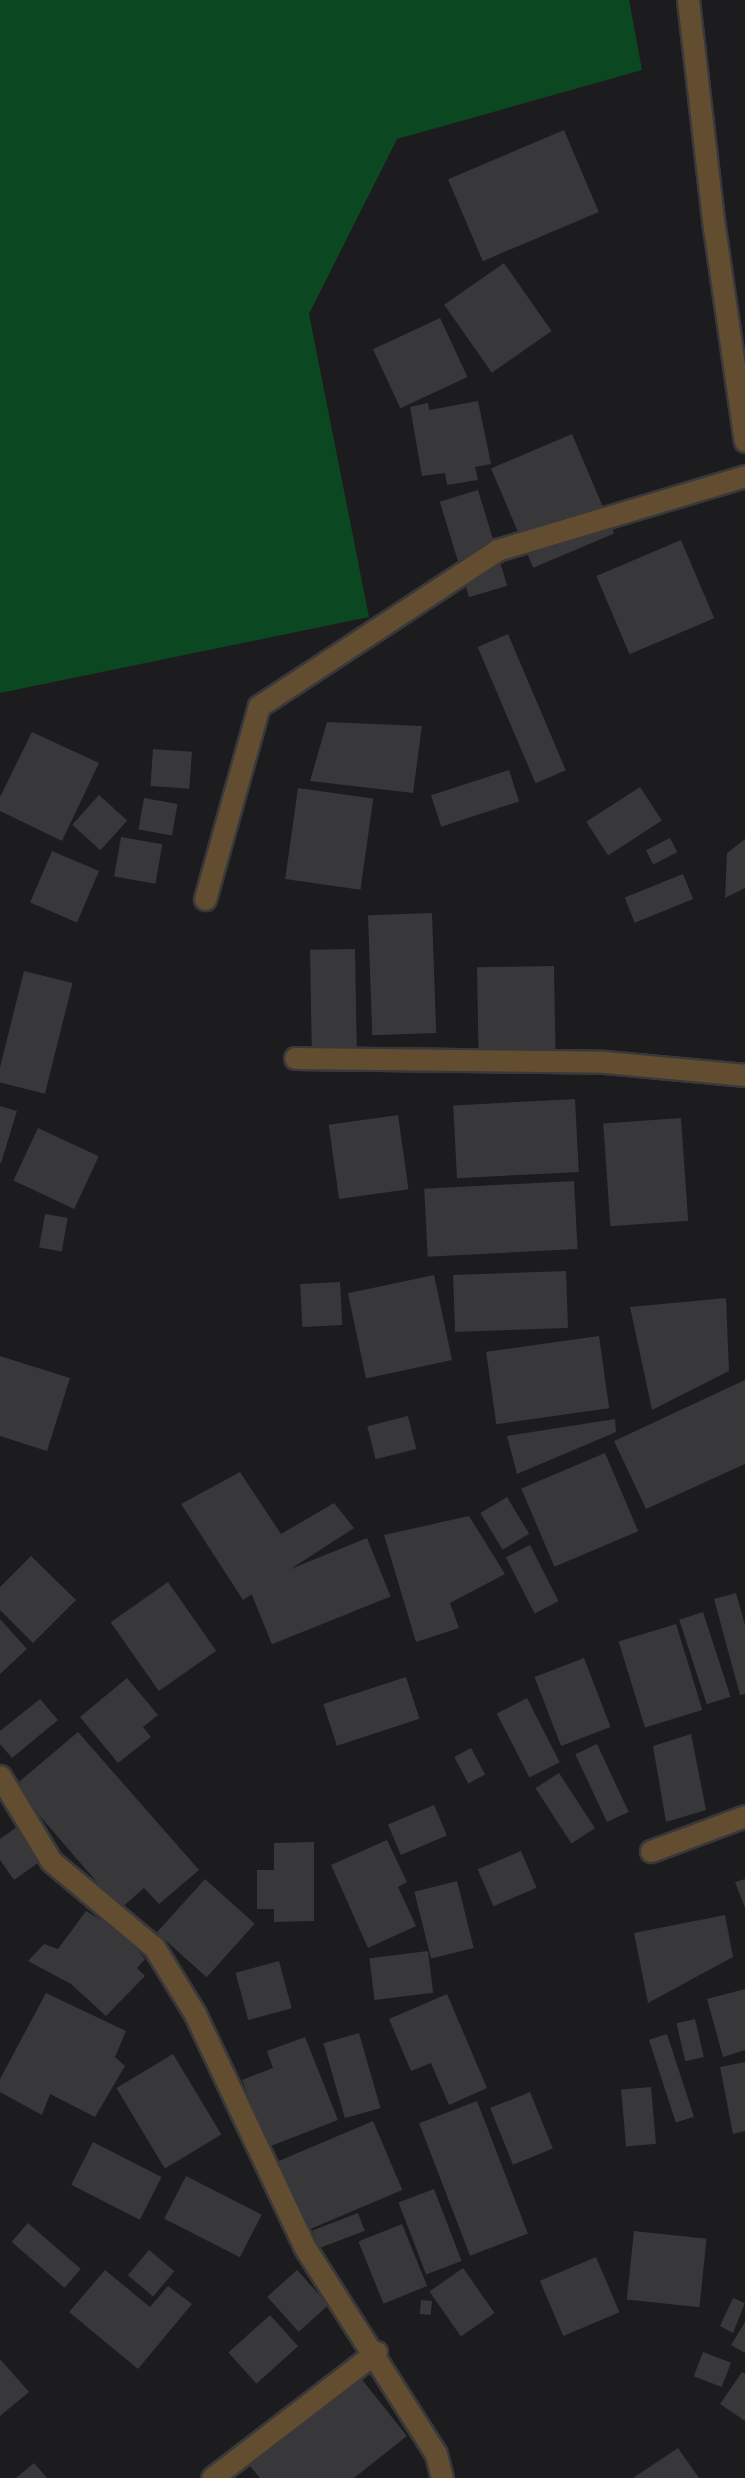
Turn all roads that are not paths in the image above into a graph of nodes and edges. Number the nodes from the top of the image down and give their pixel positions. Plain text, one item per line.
1 (688, 0) edge
2 (744, 430) edge
3 (745, 476) edge
4 (205, 899) dead end
5 (295, 1058) dead end
6 (745, 1075) edge
7 (0, 1776) edge
8 (745, 1816) edge
9 (651, 1851) dead end
10 (376, 2352) junction
11 (212, 2478) edge
12 (442, 2478) edge

1 - 2 street
3 - 4 street
5 - 6 street
7 - 10 street
8 - 9 street
10 - 11 street
10 - 12 street

